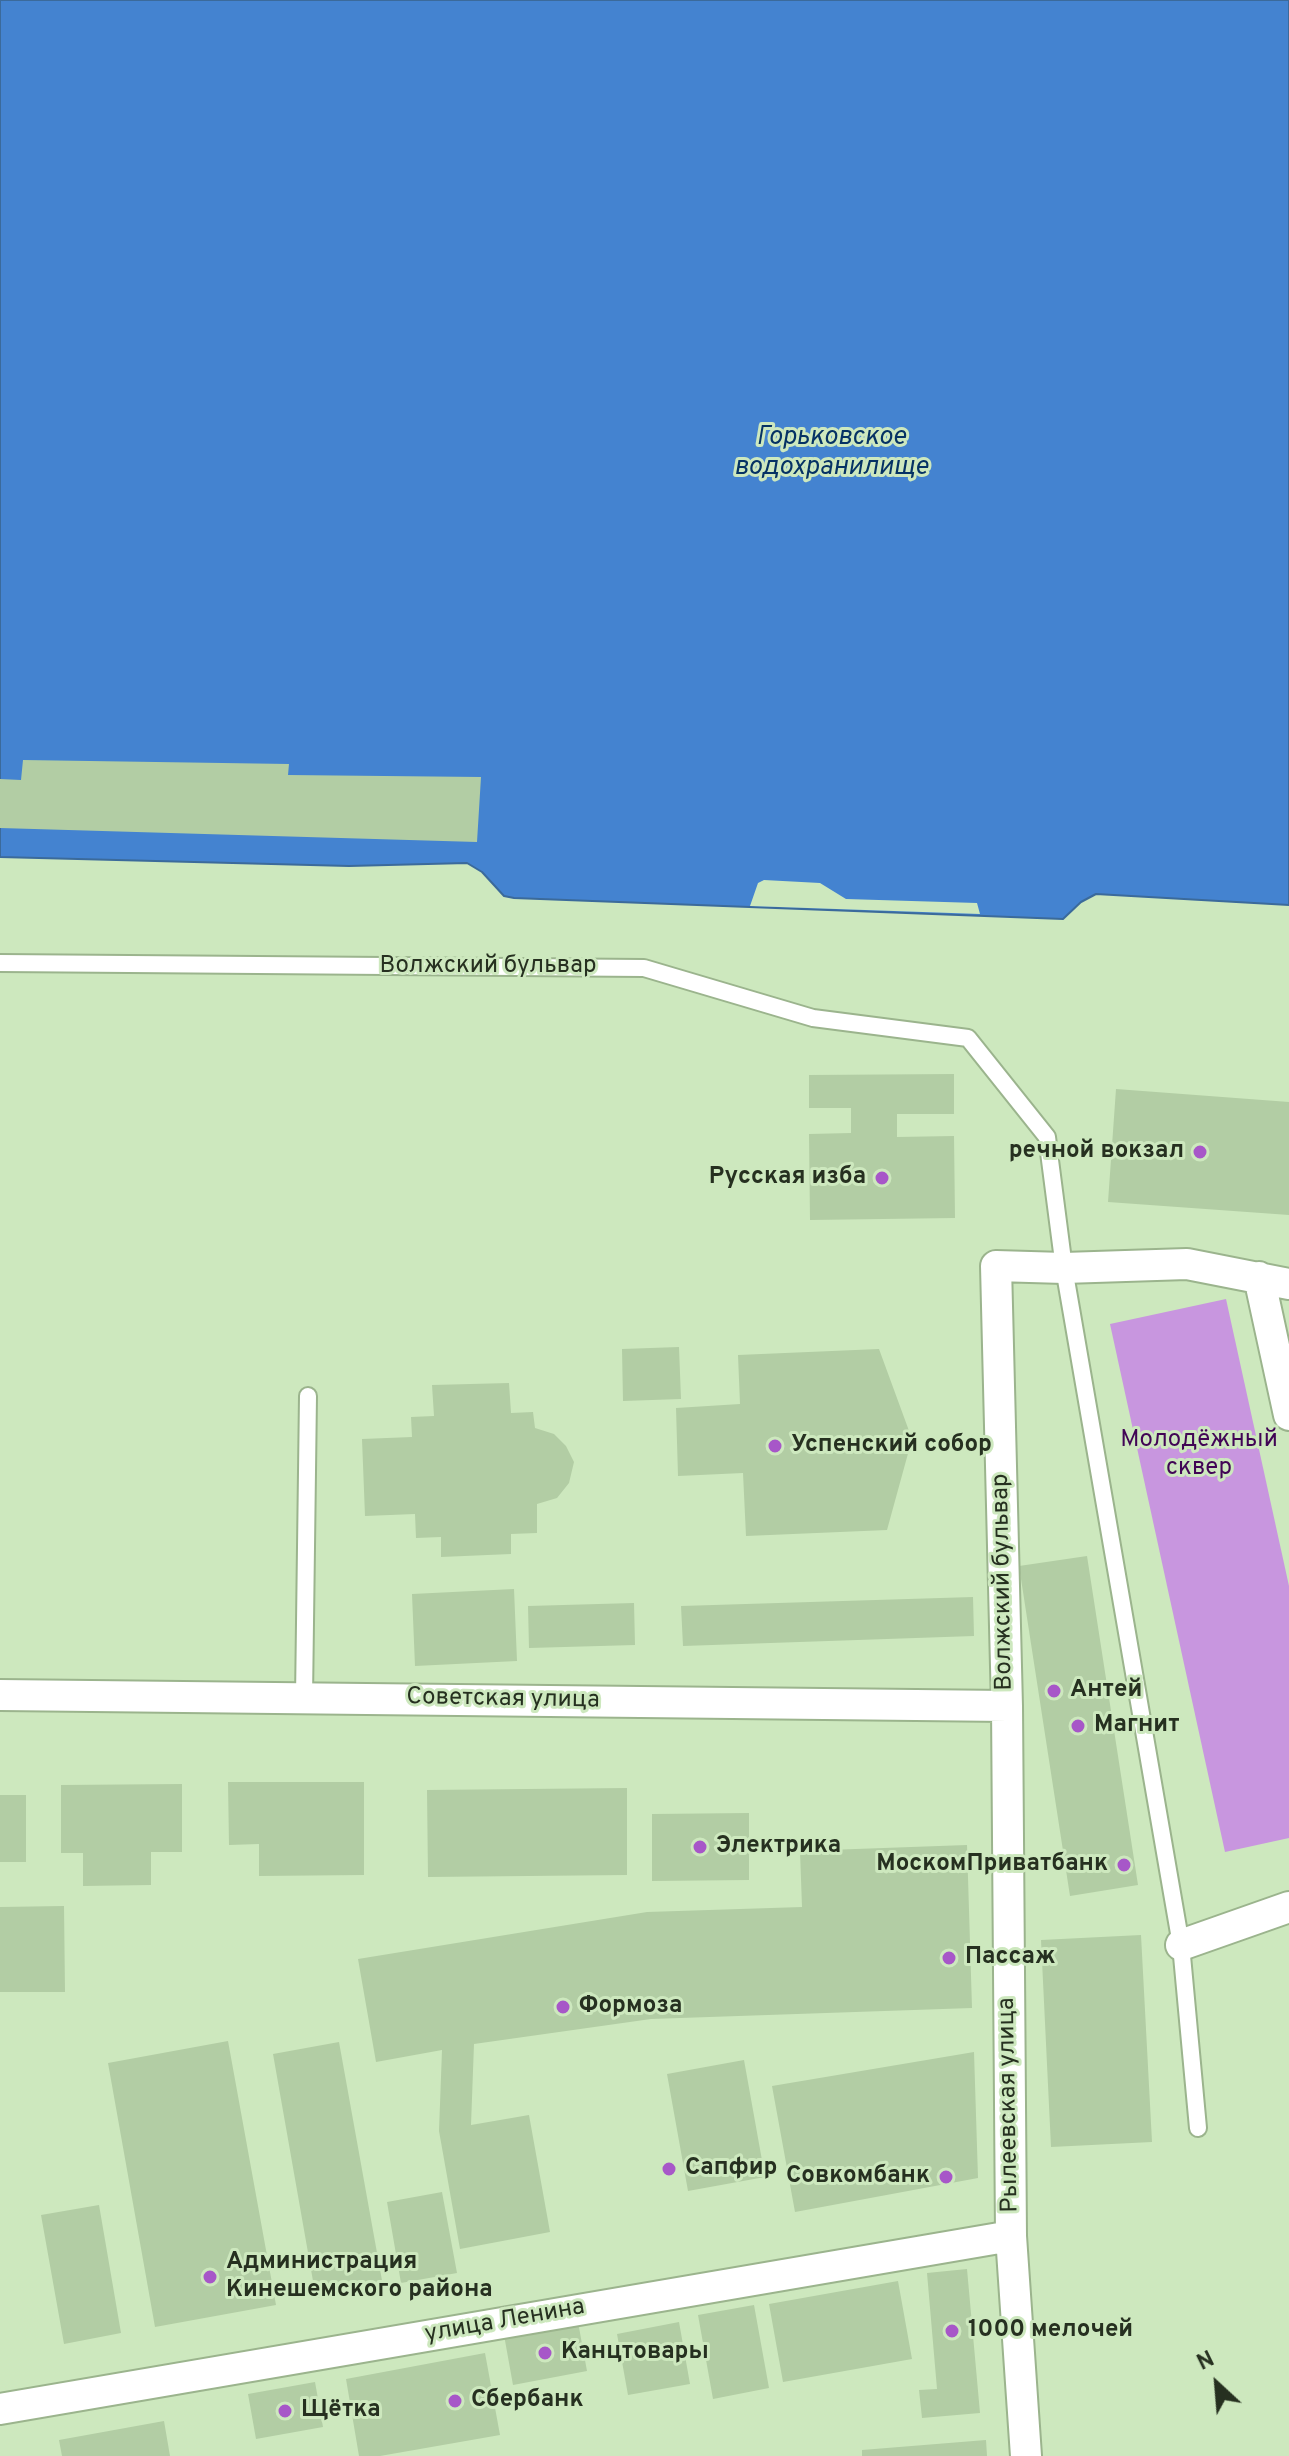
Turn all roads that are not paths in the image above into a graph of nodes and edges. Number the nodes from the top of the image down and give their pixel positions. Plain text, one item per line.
1 (0, 963) edge
2 (1064, 1268) junction
3 (1259, 1277) junction
4 (1289, 1284) edge
5 (308, 1396) dead end
6 (1289, 1415) edge
7 (0, 1695) edge
8 (304, 1698) junction
9 (1007, 1706) junction
10 (1289, 1907) edge
11 (1181, 1945) junction
12 (1198, 2128) dead end
13 (1011, 2236) junction
14 (0, 2409) edge
15 (1026, 2456) edge

1 - 2 lane, Волжский бульвар
2 - 3 street
2 - 9 street, Волжский бульвар
2 - 11 lane
3 - 4 street
3 - 6 street
5 - 8 lane
7 - 8 street, Советская улица
8 - 9 street, Советская улица
9 - 13 street, Рылеевская улица
10 - 11 street
11 - 12 lane
13 - 14 street, улица Ленина
13 - 15 street, Рылеевская улица

